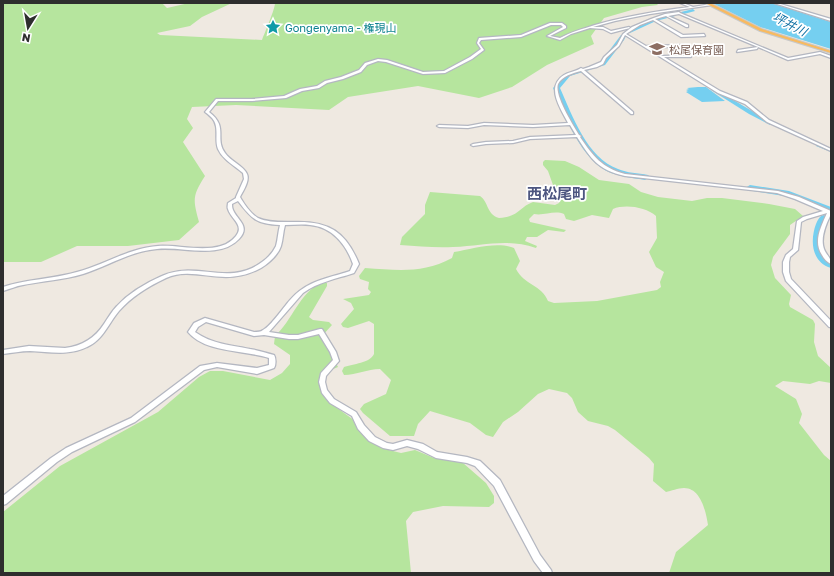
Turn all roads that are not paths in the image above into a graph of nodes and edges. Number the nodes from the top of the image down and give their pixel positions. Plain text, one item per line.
1 (681, 3) edge
2 (707, 3) edge
3 (775, 3) edge
4 (712, 6) junction
5 (692, 8) junction
6 (680, 14) dead end
7 (666, 15) junction
8 (655, 19) junction
9 (831, 20) edge
10 (687, 26) dead end
11 (590, 28) dead end
12 (631, 29) junction
13 (625, 34) junction
14 (704, 36) dead end
15 (646, 46) junction
16 (683, 46) dead end
17 (758, 48) junction
18 (738, 51) dead end
19 (831, 52) edge
20 (662, 56) junction
21 (691, 56) dead end
22 (831, 56) edge
23 (581, 70) junction
24 (632, 113) dead end
25 (570, 124) junction
26 (439, 126) dead end
27 (579, 136) junction
28 (474, 145) dead end
29 (831, 150) edge
30 (239, 199) junction
31 (829, 212) edge
32 (283, 223) junction
33 (831, 262) edge
34 (3, 289) edge
35 (831, 325) edge
36 (264, 333) junction
37 (3, 352) edge
38 (3, 501) edge
39 (548, 573) edge

1 - 5 street
2 - 4 highway
3 - 9 street
4 - 5 street
4 - 19 highway
5 - 7 street
5 - 30 street
6 - 17 street
7 - 8 street
7 - 10 street
8 - 12 street
8 - 14 street
11 - 12 street
12 - 13 street
13 - 15 street
13 - 23 street
15 - 16 street
15 - 20 street
17 - 18 street
17 - 22 street
20 - 21 street
20 - 29 street
23 - 24 street
23 - 25 street
25 - 26 street
25 - 27 street
27 - 28 street
27 - 31 street
30 - 32 street
30 - 34 street
31 - 33 street
31 - 35 street
32 - 36 street
32 - 37 street
36 - 38 street
36 - 39 street

